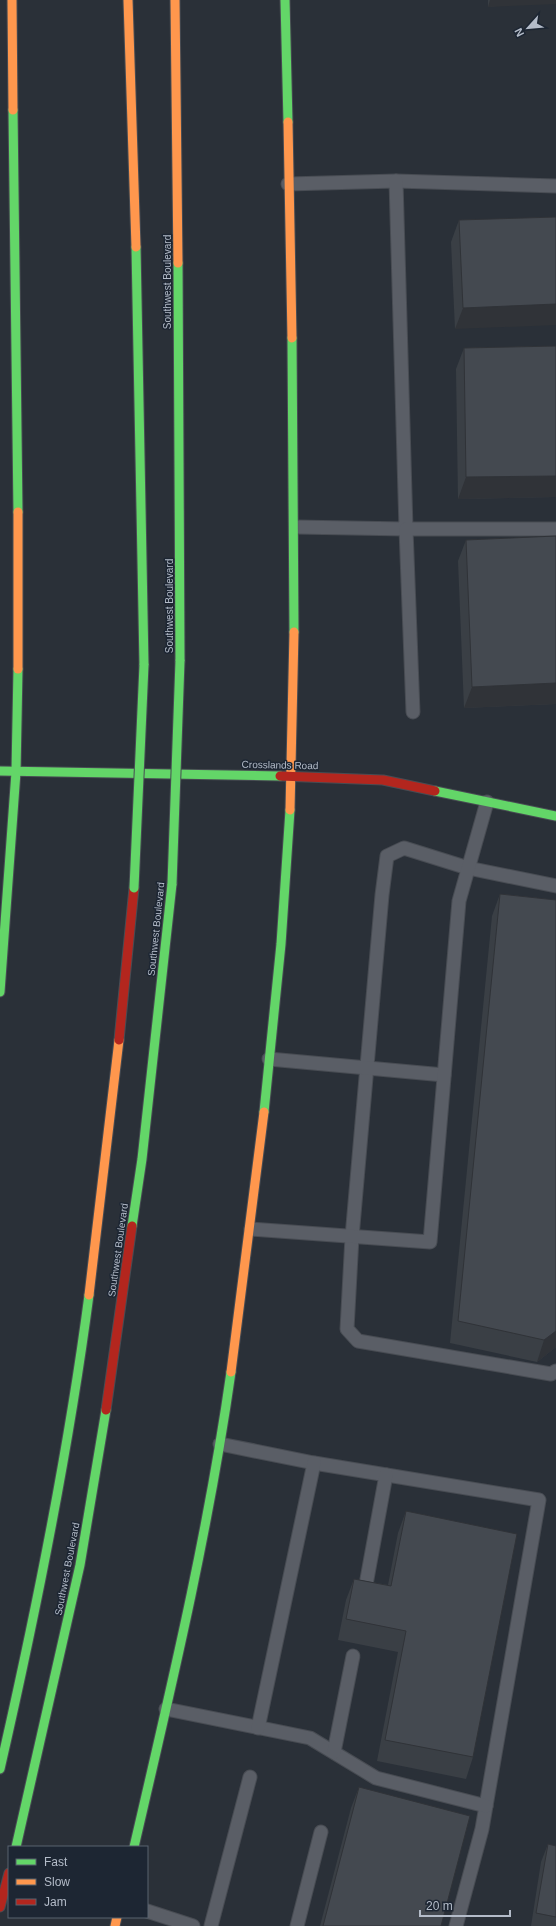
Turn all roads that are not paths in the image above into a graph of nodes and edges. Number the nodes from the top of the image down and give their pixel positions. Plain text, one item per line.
1 (12, 0) edge
2 (128, 0) edge
3 (175, 0) edge
4 (285, 0) edge
5 (0, 78) edge
6 (14, 79) junction
7 (396, 181) junction
8 (288, 184) junction
9 (556, 186) edge
10 (296, 528) junction
11 (406, 529) junction
12 (556, 529) edge
13 (413, 712) dead end
14 (0, 771) edge
15 (16, 772) junction
16 (292, 776) junction
17 (487, 802) junction
18 (556, 816) edge
19 (468, 868) junction
20 (556, 886) edge
21 (0, 992) edge
22 (270, 1059) junction
23 (367, 1069) junction
24 (444, 1075) junction
25 (251, 1229) junction
26 (352, 1237) junction
27 (556, 1371) edge
28 (220, 1444) junction
29 (314, 1463) junction
30 (386, 1475) junction
31 (365, 1590) edge
32 (353, 1656) dead end
33 (166, 1709) junction
34 (258, 1728) junction
35 (334, 1752) junction
36 (0, 1769) edge
37 (250, 1777) dead end
38 (486, 1806) junction
39 (320, 1832) dead end
40 (16, 1846) edge
41 (134, 1846) edge
42 (8, 1877) edge
43 (0, 1907) edge
44 (148, 1912) edge
45 (193, 1926) edge
46 (211, 1926) edge
47 (297, 1926) edge
48 (456, 1926) edge

1 - 6 main road
2 - 36 main road, bridge
3 - 40 main road, Southwest Boulevard, bridge
4 - 8 main road
5 - 6 lane
6 - 15 main road
7 - 8 lane
7 - 9 lane
7 - 11 lane
8 - 10 main road
10 - 11 lane
10 - 16 main road
11 - 12 lane
11 - 13 lane
14 - 15 main road, Crosslands Road
15 - 16 main road, Crosslands Road
15 - 21 main road
16 - 17 main road, Crosslands Road
16 - 22 main road
17 - 18 main road, Crosslands Road
17 - 19 lane
19 - 20 lane
19 - 23 lane
19 - 24 lane
22 - 23 lane
22 - 25 main road
23 - 24 lane
23 - 26 lane
24 - 26 lane
25 - 26 lane
25 - 28 main road
26 - 27 lane
28 - 29 lane
28 - 33 main road
29 - 30 lane
29 - 34 lane
30 - 31 lane
30 - 38 lane
32 - 35 lane
33 - 34 lane
33 - 41 main road
34 - 35 lane
35 - 38 lane
37 - 46 lane
38 - 48 lane
39 - 47 lane
42 - 43 main road
44 - 45 lane

